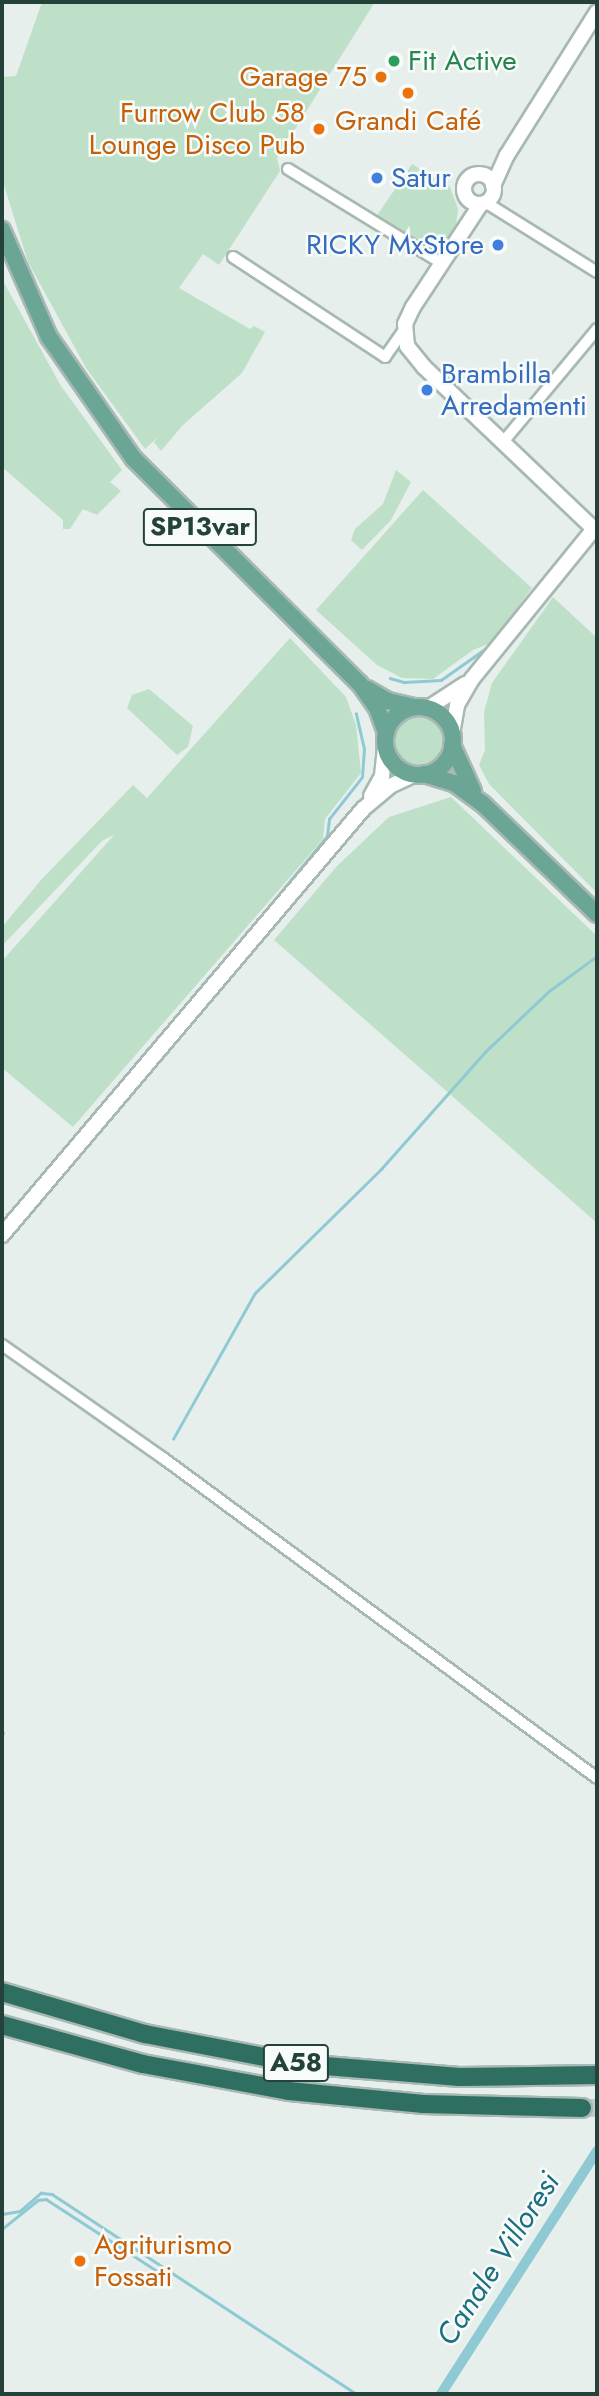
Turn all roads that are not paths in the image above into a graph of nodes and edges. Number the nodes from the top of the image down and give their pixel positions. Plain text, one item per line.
1 (591, 2) edge
2 (593, 16) edge
3 (507, 155) junction
4 (288, 169) dead end
5 (479, 174) junction
6 (488, 196) junction
7 (466, 197) junction
8 (464, 226) junction
9 (2, 230) edge
10 (233, 257) dead end
11 (440, 262) junction
12 (597, 272) edge
13 (405, 328) junction
14 (597, 329) edge
15 (503, 442) junction
16 (596, 529) edge
17 (472, 679) junction
18 (360, 684) junction
19 (421, 708) junction
20 (386, 739) junction
21 (452, 739) junction
22 (420, 774) junction
23 (483, 804) junction
24 (363, 809) junction
25 (597, 914) edge
26 (2, 1235) edge
27 (2, 1345) edge
28 (597, 1778) edge
29 (2, 1992) edge
30 (2, 2025) edge
31 (597, 2075) edge
32 (582, 2108) tunnel mouth

1 - 2 street
2 - 3 street
3 - 5 street
3 - 6 street
4 - 11 street
5 - 6 street
5 - 7 street
6 - 7 street
6 - 8 street
6 - 12 street
7 - 8 street
8 - 11 street
9 - 18 main road, SP13var
10 - 13 street
11 - 13 street
13 - 15 street
14 - 15 street
15 - 16 street
16 - 17 street
17 - 19 street
17 - 21 street
18 - 19 main road, SP13var
18 - 20 main road, SP13var
19 - 20 main road
19 - 21 main road, SP13var
20 - 22 main road, SP13var
20 - 24 street
21 - 22 main road
21 - 23 main road, SP13var
22 - 23 main road, SP13var
22 - 24 street
23 - 25 main road, SP13var
24 - 26 street
27 - 28 street
29 - 31 highway, A58
30 - 32 highway, A58

